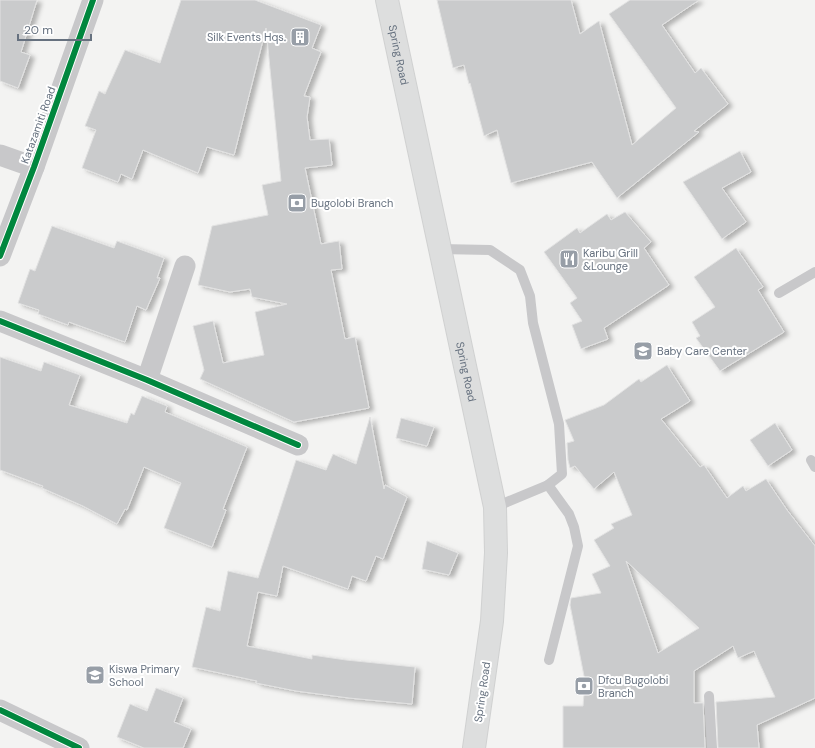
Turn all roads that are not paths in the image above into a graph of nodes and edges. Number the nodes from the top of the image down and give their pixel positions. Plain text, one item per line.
1 (93, 0) edge
2 (386, 0) edge
3 (0, 155) edge
4 (34, 167) junction
5 (440, 249) junction
6 (0, 256) edge
7 (185, 266) dead end
8 (815, 272) edge
9 (779, 294) dead end
10 (0, 321) edge
11 (147, 380) junction
12 (298, 445) dead end
13 (548, 484) junction
14 (495, 507) junction
15 (549, 660) dead end
16 (709, 696) dead end
17 (0, 710) edge
18 (79, 748) edge
19 (474, 748) edge
20 (712, 748) edge

1 - 4 street, Katazamiti Road
2 - 5 main road, Spring Road
3 - 4 street
4 - 6 street, Katazamiti Road
5 - 13 lane
5 - 14 main road, Spring Road
7 - 11 street
8 - 9 lane
10 - 11 street
11 - 12 street
13 - 14 lane
13 - 15 lane
14 - 19 main road, Spring Road
16 - 20 lane
17 - 18 street

